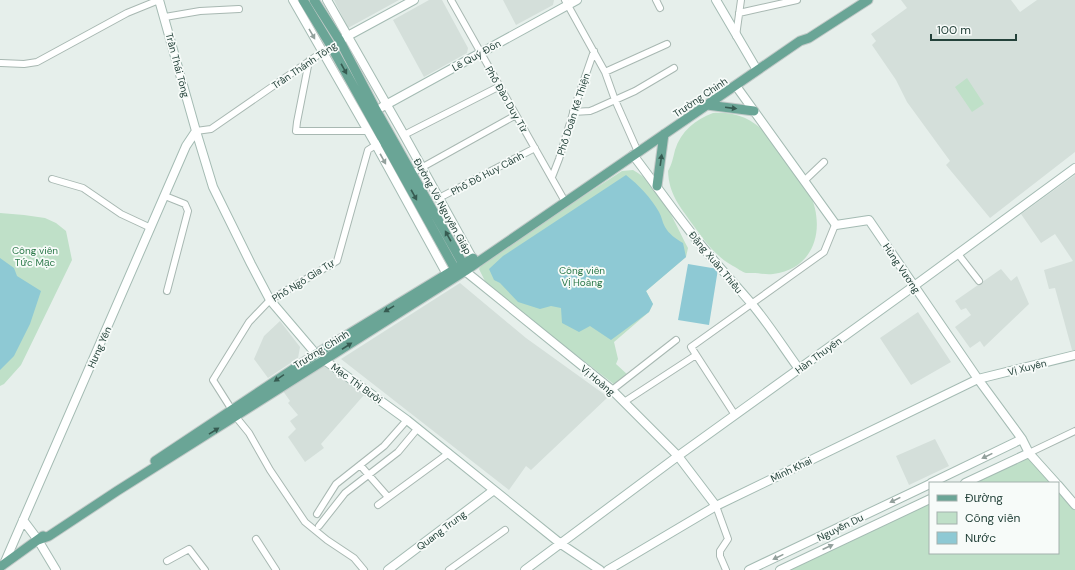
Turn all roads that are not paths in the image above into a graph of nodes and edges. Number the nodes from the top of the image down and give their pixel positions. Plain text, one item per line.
1 (159, 0) edge
2 (293, 0) edge
3 (302, 0) edge
4 (314, 0) edge
5 (327, 0) edge
6 (414, 0) edge
7 (451, 0) edge
8 (577, 0) edge
9 (656, 0) edge
10 (716, 0) edge
11 (741, 0) edge
12 (797, 0) edge
13 (858, 0) edge
14 (868, 0) edge
15 (567, 2) edge
16 (660, 8) dead end
17 (239, 10) dead end
18 (739, 14) junction
19 (164, 17) junction
20 (736, 36) junction
21 (344, 38) junction
22 (800, 41) junction
23 (667, 44) dead end
24 (331, 46) junction
25 (322, 52) junction
26 (594, 52) junction
27 (481, 53) junction
28 (309, 61) junction
29 (1, 63) dead end
30 (674, 68) dead end
31 (757, 70) junction
32 (605, 72) junction
33 (500, 86) junction
34 (736, 86) junction
35 (615, 100) junction
36 (386, 104) junction
37 (707, 105) junction
38 (376, 110) junction
39 (754, 110) junction
40 (573, 112) junction
41 (516, 115) junction
42 (196, 131) junction
43 (368, 131) junction
44 (664, 134) junction
45 (404, 135) junction
46 (380, 142) junction
47 (535, 148) junction
48 (636, 153) junction
49 (824, 162) dead end
50 (422, 168) junction
51 (1075, 168) edge
52 (611, 169) junction
53 (412, 173) junction
54 (552, 177) junction
55 (52, 179) dead end
56 (804, 181) junction
57 (657, 186) junction
58 (165, 196) junction
59 (439, 198) junction
60 (564, 198) junction
61 (836, 225) junction
62 (151, 228) junction
63 (958, 254) junction
64 (474, 261) junction
65 (464, 268) junction
66 (451, 275) junction
67 (979, 281) dead end
68 (914, 286) junction
69 (167, 291) dead end
70 (270, 300) junction
71 (751, 303) junction
72 (676, 340) dead end
73 (316, 354) junction
74 (696, 355) junction
75 (1075, 355) edge
76 (325, 360) junction
77 (799, 369) junction
78 (978, 379) junction
79 (612, 390) junction
80 (624, 402) junction
81 (234, 413) junction
82 (735, 415) junction
83 (407, 420) junction
84 (418, 428) junction
85 (1075, 431) edge
86 (1022, 440) junction
87 (449, 453) junction
88 (1029, 453) junction
89 (678, 456) junction
90 (360, 465) junction
91 (369, 475) junction
92 (933, 482) edge
93 (967, 482) edge
94 (1055, 482) edge
95 (929, 484) edge
96 (1059, 487) edge
97 (494, 490) junction
98 (388, 497) junction
99 (929, 499) edge
100 (378, 505) dead end
101 (1075, 505) edge
102 (716, 506) junction
103 (317, 514) dead end
104 (23, 520) junction
105 (319, 526) dead end
106 (505, 530) dead end
107 (256, 538) dead end
108 (38, 540) junction
109 (561, 544) junction
110 (167, 561) dead end
111 (4, 567) edge
112 (56, 570) edge
113 (205, 570) edge
114 (276, 570) edge
115 (364, 570) edge
116 (388, 570) edge
117 (448, 570) edge
118 (525, 570) edge
119 (600, 570) edge
120 (608, 570) edge
121 (726, 570) edge
122 (750, 570) edge
123 (780, 570) edge

1 - 19 street, Trần Thái Tông
1 - 29 street
2 -> 25 street, Đường Võ Nguyên Giáp
3 - 24 main road, Đường Võ Nguyên Giáp
4 - 21 main road, Đường Võ Nguyên Giáp
5 - 21 street, Đường Võ Nguyên Giáp
6 - 21 street, Trần Thánh Tông
7 - 27 street, Phố Đào Duy Từ
8 - 15 street, Lê Quý Đôn
9 - 16 street
10 - 20 street
11 - 18 street
12 - 18 street
13 - 22 main road, Trường Chinh
14 - 22 main road, Trường Chinh
15 - 26 street
15 - 27 street, Lê Quý Đôn
17 - 19 street
18 - 20 street
19 - 42 street, Trần Thái Tông
20 - 31 street
21 - 24 street, Trần Thánh Tông
21 - 36 street, Đường Võ Nguyên Giáp
21 - 38 main road, Đường Võ Nguyên Giáp
22 - 31 main road, Trường Chinh
23 - 32 street
24 - 25 street, Trần Thánh Tông
24 -> 46 main road, Đường Võ Nguyên Giáp
25 - 28 street, Trần Thánh Tông
25 - 43 street, Đường Võ Nguyên Giáp
26 - 32 street
26 - 40 street, Phố Doãn Kế Thiện
27 - 33 street, Phố Đào Duy Từ
27 - 36 street, Lê Quý Đôn
28 - 42 street, Trần Thánh Tông
28 - 43 street
30 - 35 street
31 - 34 main road, Trường Chinh
32 - 35 street
33 - 41 street, Phố Đào Duy Từ
33 - 45 street
34 - 37 main road, Trường Chinh
34 - 39 street
35 - 40 street
35 - 48 street
36 - 38 street, Lê Quý Đôn
36 - 45 street, Đường Võ Nguyên Giáp
37 -> 39 main road
37 - 44 main road, Trường Chinh
38 - 53 main road, Đường Võ Nguyên Giáp
39 - 56 street
40 - 54 street, Phố Doãn Kế Thiện
41 - 47 street, Phố Đào Duy Từ
41 - 50 street
42 - 58 street, Hưng Yên
42 - 70 street, Mạc Thị Bưởi
43 - 46 street, Đường Võ Nguyên Giáp
44 - 48 main road, Trường Chinh
57 -> 44 main road
45 - 50 street, Đường Võ Nguyên Giáp
46 -> 66 main road, Đường Võ Nguyên Giáp
46 - 70 street, Phố Ngô Gia Tự
47 - 54 street, Phố Đào Duy Từ
47 - 59 street, Phố Đỗ Huy Cảnh
48 - 52 main road, Trường Chinh
48 - 57 street, Đặng Xuân Thiều
49 - 56 street
50 - 53 street
50 - 59 street, Đường Võ Nguyên Giáp
51 - 63 street, Hàn Thuyên
52 - 60 main road, Trường Chinh
52 - 64 main road, Trường Chinh
65 -> 53 main road, Đường Võ Nguyên Giáp
54 - 60 street, Phố Đào Duy Từ
55 - 62 street
56 - 61 street
57 - 71 street, Đặng Xuân Thiều
58 - 62 street, Hưng Yên
58 - 69 street
59 - 64 street, Đường Võ Nguyên Giáp
60 - 64 main road, Trường Chinh
61 - 68 street, Hùng Vương
61 - 71 street
62 - 104 street, Hưng Yên
63 - 67 street
63 - 68 street, Hàn Thuyên
64 - 65 main road, Trường Chinh
65 - 66 main road, Trường Chinh
65 - 79 street, Vị Hoàng
66 -> 73 main road, Trường Chinh
76 -> 66 main road, Trường Chinh
68 - 77 street, Hàn Thuyên
68 - 78 street, Hùng Vương
70 - 73 street, Mạc Thị Bưởi
70 - 81 street, Phố Ngô Gia Tự
71 - 74 street
71 - 77 street, Đặng Xuân Thiều
72 - 79 street
73 - 76 street, Mạc Thị Bưởi
73 -> 81 main road, Trường Chinh
74 - 80 street
74 - 82 street
75 - 78 street, Vị Xuyên
76 - 81 main road, Trường Chinh
76 - 83 street, Mạc Thị Bưởi
77 - 82 street, Hàn Thuyên
78 - 86 street, Hùng Vương
78 - 102 street, Minh Khai
79 - 80 street, Vị Hoàng
80 - 89 street, Vị Hoàng
81 - 108 main road, Trường Chinh
81 - 115 street
82 - 89 street, Hàn Thuyên
83 - 84 street, Mạc Thị Bưởi
83 - 90 street
84 - 87 street, Mạc Thị Bưởi
84 - 91 street
85 - 88 street
86 - 88 street, Hùng Vương
86 -> 92 street, Nguyễn Du
87 - 97 street, Mạc Thị Bưởi
87 - 98 street
88 - 93 street
88 - 94 street, Hùng Vương
89 - 102 street, Vị Hoàng
89 - 109 street, Hàn Thuyên
90 - 91 street
90 - 103 street
91 - 98 street
91 - 105 street
95 -> 122 street, Nguyễn Du
96 - 101 street
97 - 109 street, Mạc Thị Bưởi
97 - 116 street, Quang Trung
98 - 100 street
123 -> 99 street, Nguyễn Du
102 - 120 street, Minh Khai
102 - 121 street
104 - 108 street
104 - 111 street, Hưng Yên
106 - 117 street
107 - 114 street
108 - 111 main road, Trường Chinh
108 - 112 street
109 - 118 street, Hàn Thuyên
109 - 119 street, Mạc Thị Bưởi
110 - 113 street

